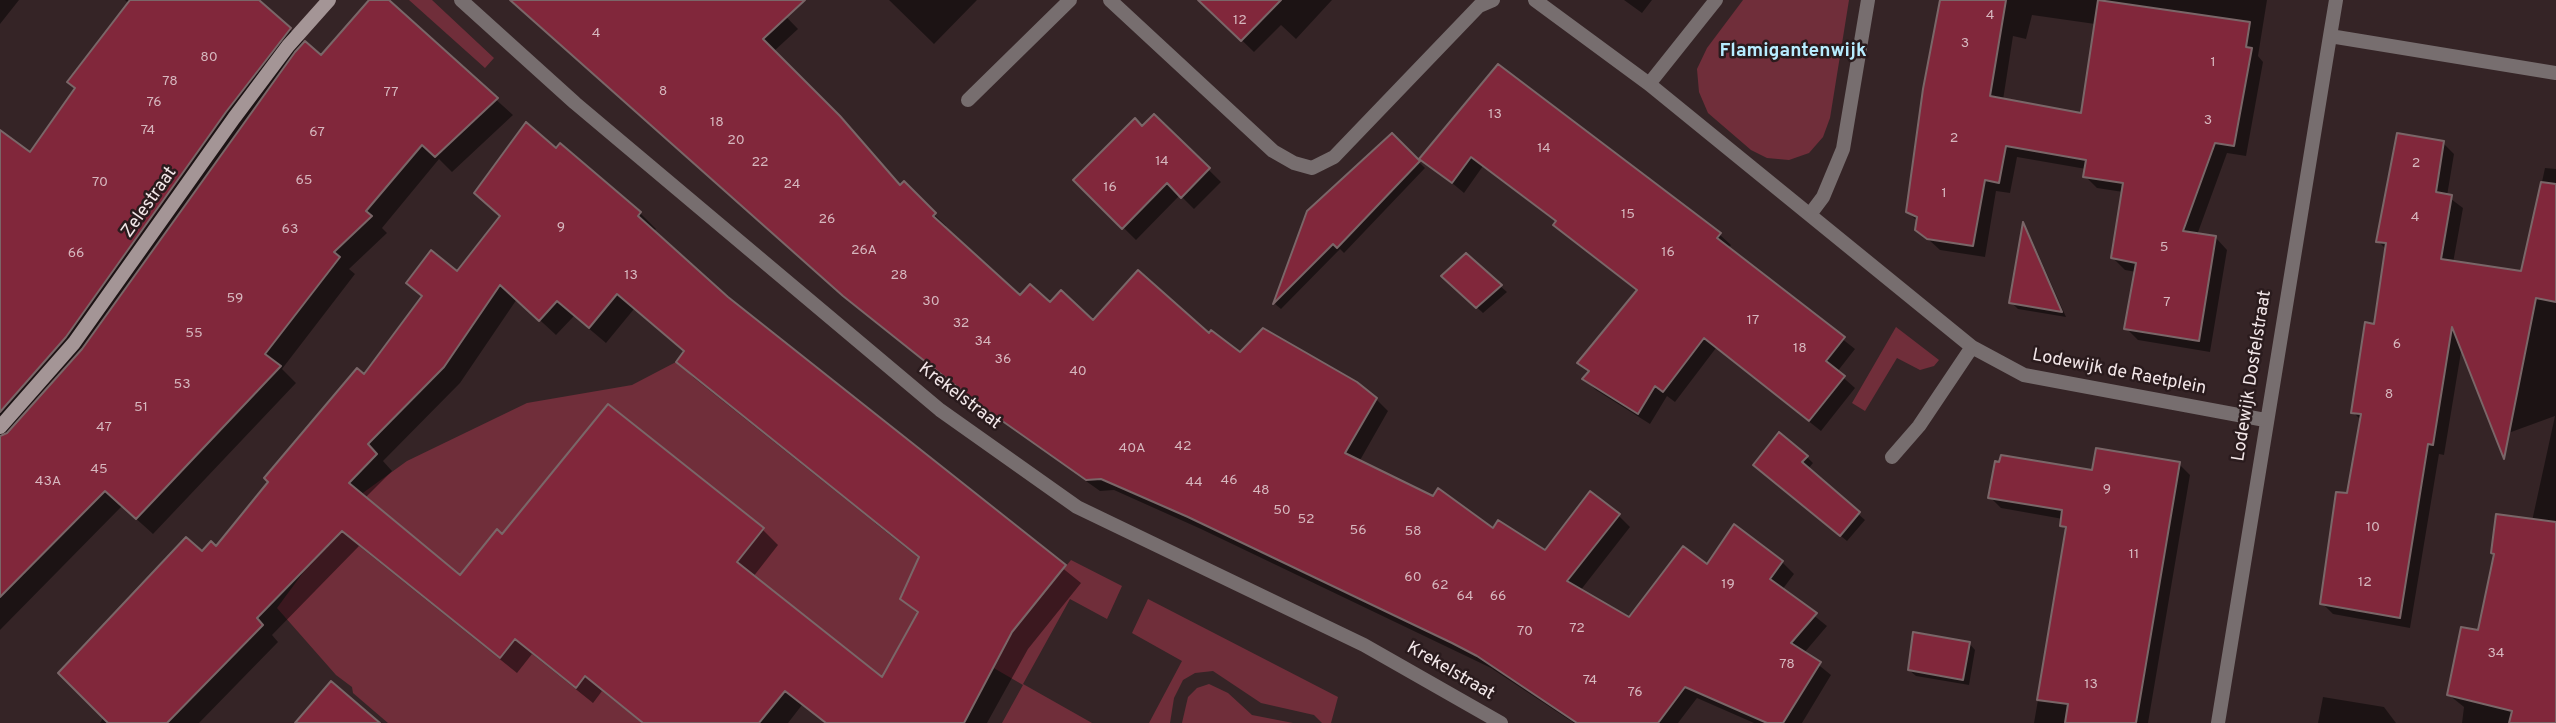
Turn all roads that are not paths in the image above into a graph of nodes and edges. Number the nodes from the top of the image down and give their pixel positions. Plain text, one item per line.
1 (329, 0) edge
2 (461, 0) edge
3 (1070, 0) edge
4 (1110, 0) edge
5 (1493, 0) edge
6 (1535, 0) edge
7 (1716, 0) edge
8 (1868, 0) edge
9 (2336, 0) edge
10 (2330, 36) junction
11 (2556, 73) edge
12 (1649, 85) junction
13 (968, 100) dead end
14 (1811, 213) junction
15 (1972, 347) junction
16 (2265, 420) junction
17 (0, 427) edge
18 (1892, 457) dead end
19 (1501, 723) edge
20 (2218, 723) edge

1 - 17 street, Zelestraat
2 - 19 street, Krekelstraat
3 - 13 street
4 - 5 street
6 - 12 street, Lodewijk de Raetplein
7 - 12 street
8 - 14 street
9 - 10 street, Lodewijk Dosfelstraat
10 - 11 street
10 - 16 street, Lodewijk Dosfelstraat
12 - 14 street, Lodewijk de Raetplein
14 - 15 street, Lodewijk de Raetplein
15 - 16 street, Lodewijk de Raetplein
15 - 18 street
16 - 20 street, Lodewijk Dosfelstraat

